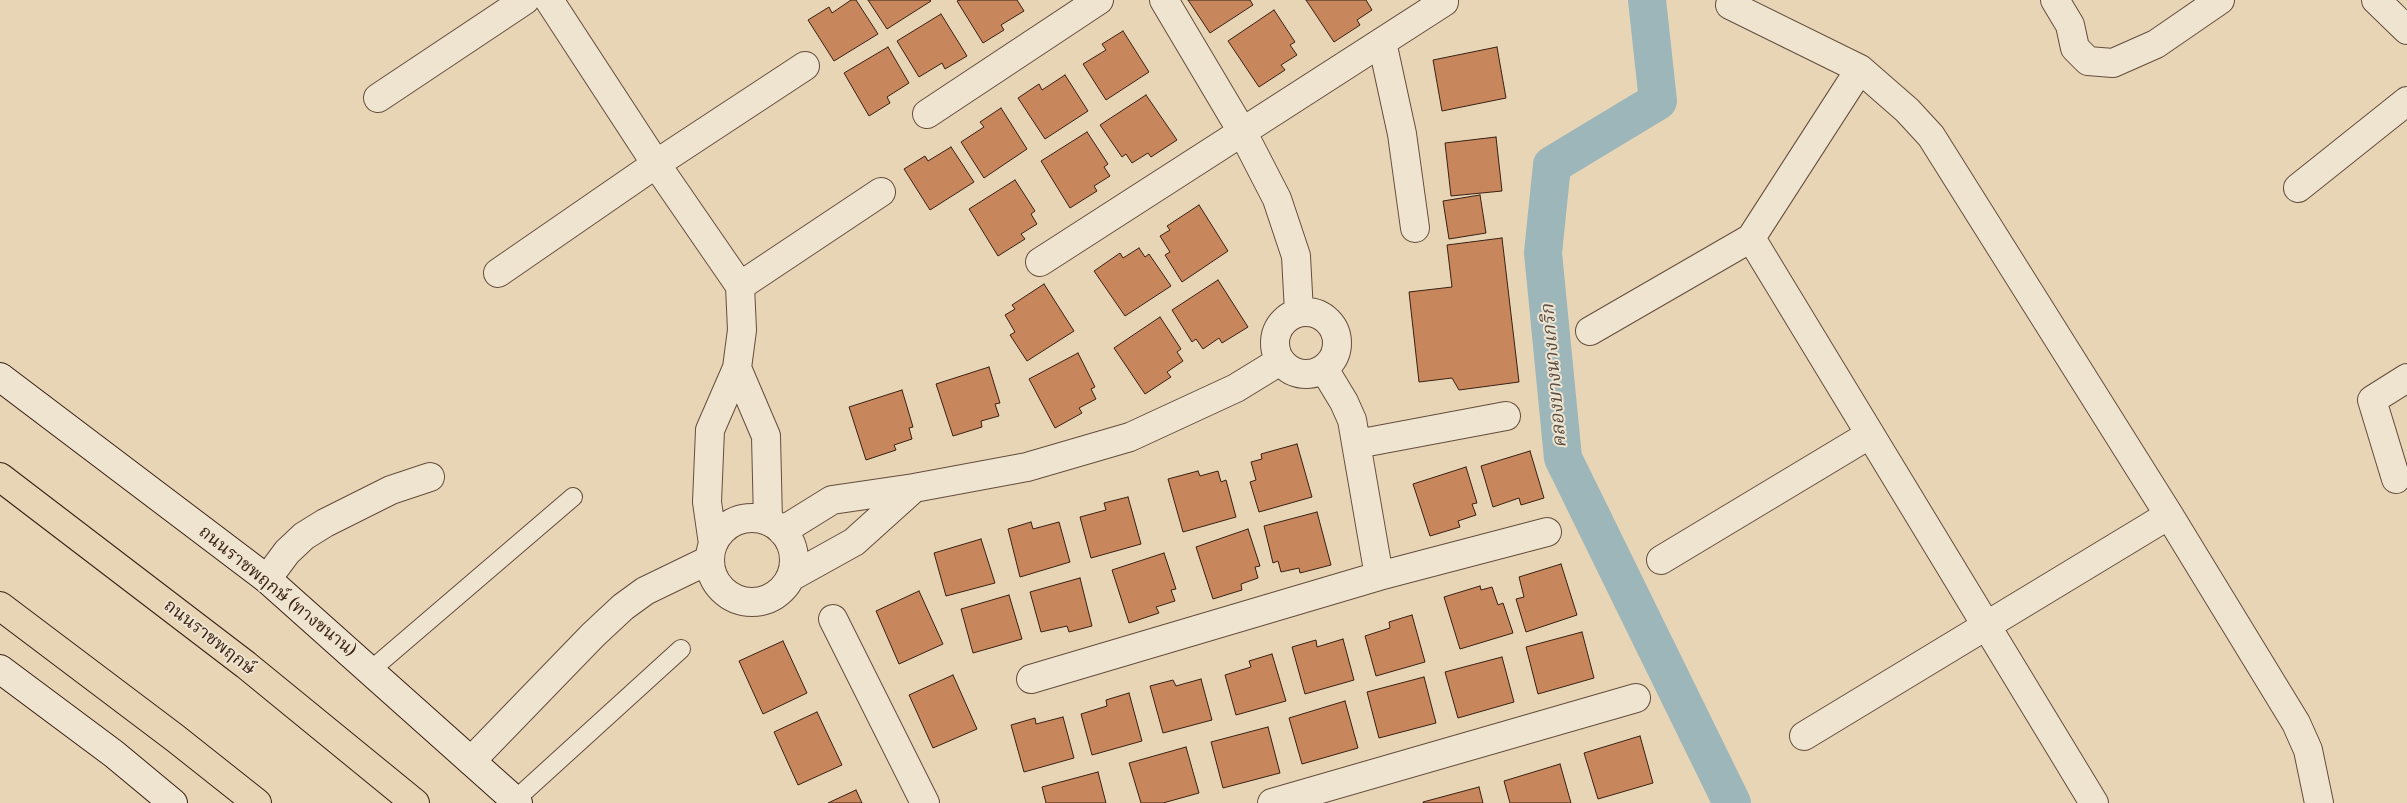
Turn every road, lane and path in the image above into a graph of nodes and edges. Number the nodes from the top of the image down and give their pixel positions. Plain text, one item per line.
1 (525, 0) edge
2 (548, 0) edge
3 (1099, 0) edge
4 (1164, 0) edge
5 (2055, 0) edge
6 (2220, 0) edge
7 (2376, 0) edge
8 (1444, 2) dead end
9 (1730, 5) dead end
10 (2407, 30) edge
11 (1382, 42) junction
12 (805, 66) dead end
13 (1860, 70) junction
14 (378, 98) dead end
15 (2407, 102) edge
16 (927, 114) dead end
17 (1243, 133) junction
18 (656, 164) junction
19 (2298, 188) dead end
20 (881, 192) dead end
21 (1415, 228) dead end
22 (1750, 238) junction
23 (1040, 262) dead end
24 (498, 273) dead end
25 (740, 286) junction
26 (1300, 312) junction
27 (1590, 331) dead end
28 (1280, 361) junction
29 (737, 368) junction
30 (1324, 369) junction
31 (0, 377) edge
32 (2407, 378) edge
33 (1506, 416) dead end
34 (1869, 436) junction
35 (1357, 444) junction
36 (0, 477) edge
37 (430, 477) dead end
38 (2396, 479) dead end
39 (914, 488) junction
40 (573, 497) dead end
41 (2169, 515) junction
42 (775, 526) junction
43 (1547, 532) dead end
44 (711, 552) junction
45 (1661, 560) dead end
46 (1379, 576) junction
47 (791, 577) junction
48 (267, 579) junction
49 (0, 606) edge
50 (833, 619) dead end
51 (1988, 626) junction
52 (681, 649) dead end
53 (0, 669) edge
54 (371, 670) junction
55 (1031, 679) dead end
56 (1636, 698) dead end
57 (1804, 736) dead end
58 (471, 761) junction
59 (517, 801) edge
60 (173, 803) edge
61 (257, 803) edge
62 (415, 803) edge
63 (926, 803) edge
64 (1272, 803) edge
65 (2094, 803) edge
66 (2319, 803) edge

1 - 14 street
2 - 18 street
3 - 16 street
4 - 17 street
5 - 6 street
7 - 10 street
8 - 11 street
9 - 13 street
11 - 17 street
11 - 21 street
12 - 18 street
13 - 22 street
13 - 41 street
15 - 19 street
17 - 23 street
17 - 26 street
18 - 24 street
18 - 25 street
20 - 25 street
22 - 27 street
22 - 34 street
25 - 29 street
26 - 28 street
26 - 30 street
28 - 30 street
28 - 39 street
29 - 42 street
29 - 44 street
30 - 35 street
31 - 48 street, ถนนราชพฤกษ์ (ทางขนาน)
32 - 38 street
33 - 35 street
34 - 45 street
34 - 51 street
35 - 46 street
36 - 62 main road, ถนนราชพฤกษ์
37 - 48 street
39 - 42 street
39 - 47 street
40 - 54 lane
41 - 51 street
41 - 66 street
42 - 44 street
42 - 47 street
43 - 46 street
44 - 47 street
44 - 58 street
46 - 55 street
48 - 54 street, ถนนราชพฤกษ์ (ทางขนาน)
49 - 61 main road
50 - 63 street
51 - 57 street
51 - 65 street
52 - 59 lane
53 - 60 street
54 - 58 street, ถนนราชพฤกษ์ (ทางขนาน)
56 - 64 street
58 - 59 street, ถนนราชพฤกษ์ (ทางขนาน)

